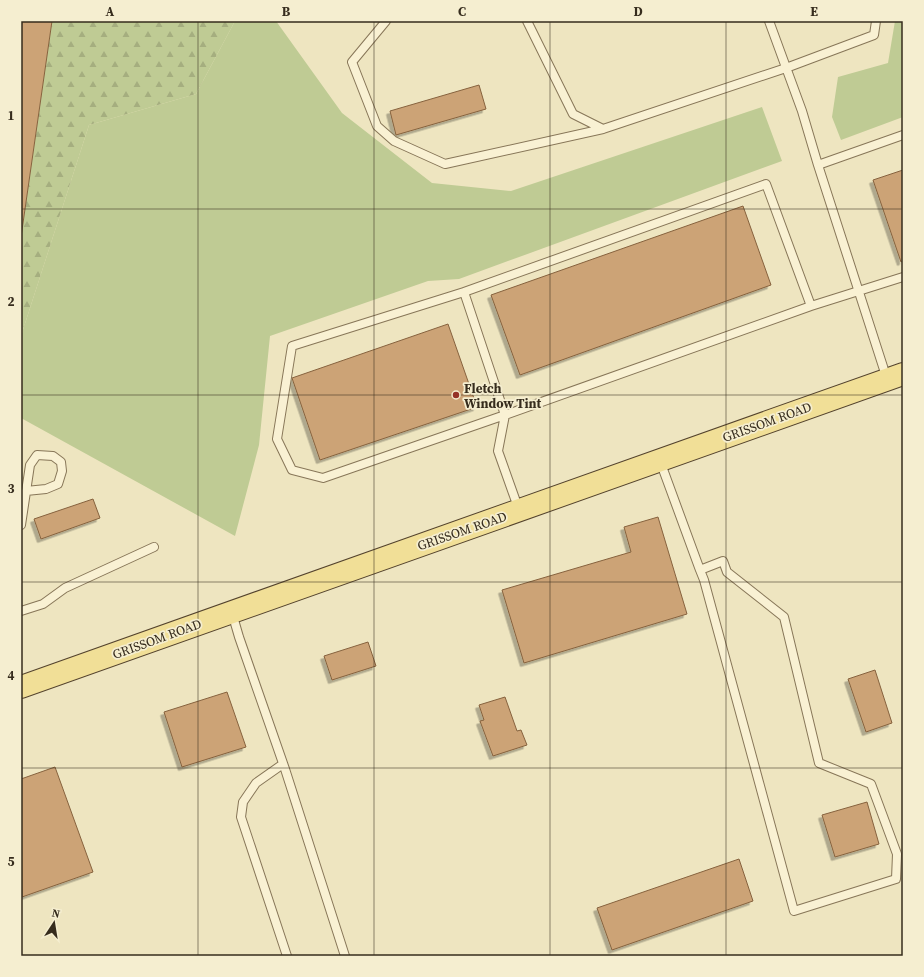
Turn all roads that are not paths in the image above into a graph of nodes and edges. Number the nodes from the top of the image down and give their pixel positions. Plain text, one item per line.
1 (386, 21) edge
2 (528, 21) edge
3 (769, 21) edge
4 (876, 21) edge
5 (786, 68) junction
6 (603, 129) junction
7 (903, 135) edge
8 (818, 165) junction
9 (903, 278) edge
10 (464, 292) junction
11 (860, 292) junction
12 (811, 306) junction
13 (895, 377) edge
14 (506, 415) junction
15 (660, 461) junction
16 (26, 491) junction
17 (519, 510) junction
18 (21, 525) edge
19 (154, 547) dead end
20 (700, 570) junction
21 (21, 611) edge
22 (232, 612) junction
23 (21, 687) edge
24 (283, 764) junction
25 (287, 956) edge
26 (345, 956) edge

1 - 6 lane
2 - 6 lane
3 - 5 lane
4 - 5 lane
5 - 6 lane
5 - 8 lane
7 - 8 lane
8 - 11 lane
9 - 11 lane
10 - 12 lane
10 - 14 lane
10 - 14 lane
11 - 12 lane
11 - 13 lane
12 - 14 lane
13 - 15 main road, GRISSOM ROAD
14 - 17 lane
15 - 17 main road, GRISSOM ROAD
15 - 20 lane
16 - 16 lane
16 - 18 lane
17 - 22 main road, GRISSOM ROAD
19 - 21 lane
20 - 20 lane
22 - 23 main road, GRISSOM ROAD
22 - 24 lane
24 - 25 lane
24 - 26 lane

